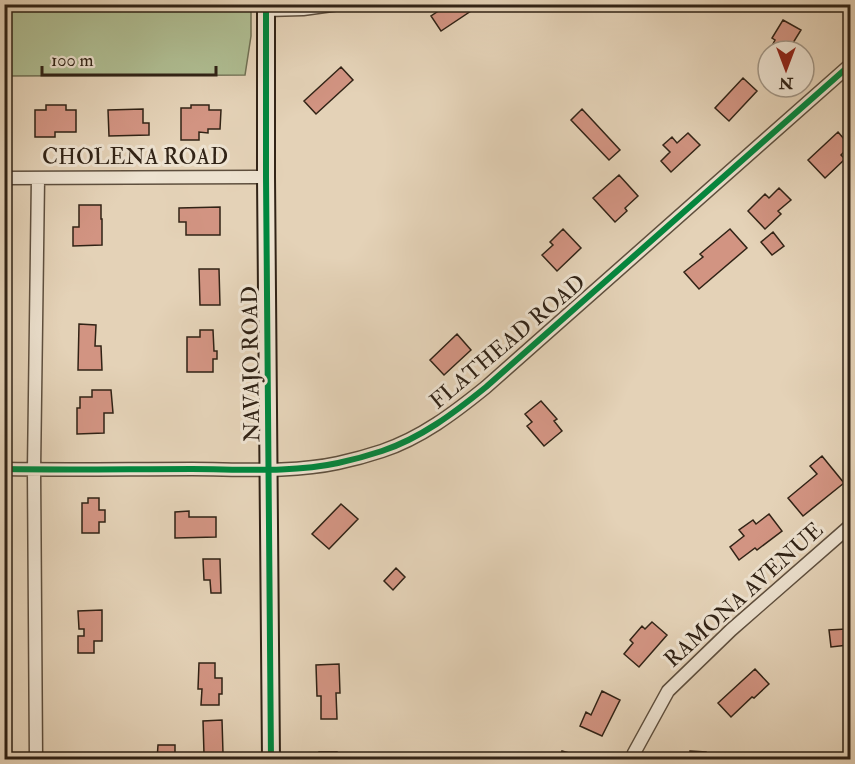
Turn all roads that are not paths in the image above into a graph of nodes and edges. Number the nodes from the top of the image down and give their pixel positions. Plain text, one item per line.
1 (339, 4) edge
2 (266, 7) edge
3 (850, 65) edge
4 (266, 177) junction
5 (4, 178) edge
6 (38, 178) junction
7 (269, 469) junction
8 (4, 470) edge
9 (34, 470) junction
10 (850, 526) edge
11 (36, 759) edge
12 (271, 759) edge
13 (632, 759) edge

1 - 2 street
2 - 4 main road, NAVAJO ROAD
3 - 7 street, FLATHEAD ROAD
4 - 6 street, CHOLENA ROAD
4 - 7 main road, NAVAJO ROAD
5 - 6 street, CHOLENA ROAD
6 - 9 street
7 - 9 street, FLATHEAD ROAD
7 - 12 main road, NAVAJO ROAD
8 - 9 street, FLATHEAD ROAD
9 - 11 street
10 - 13 street, RAMONA AVENUE

